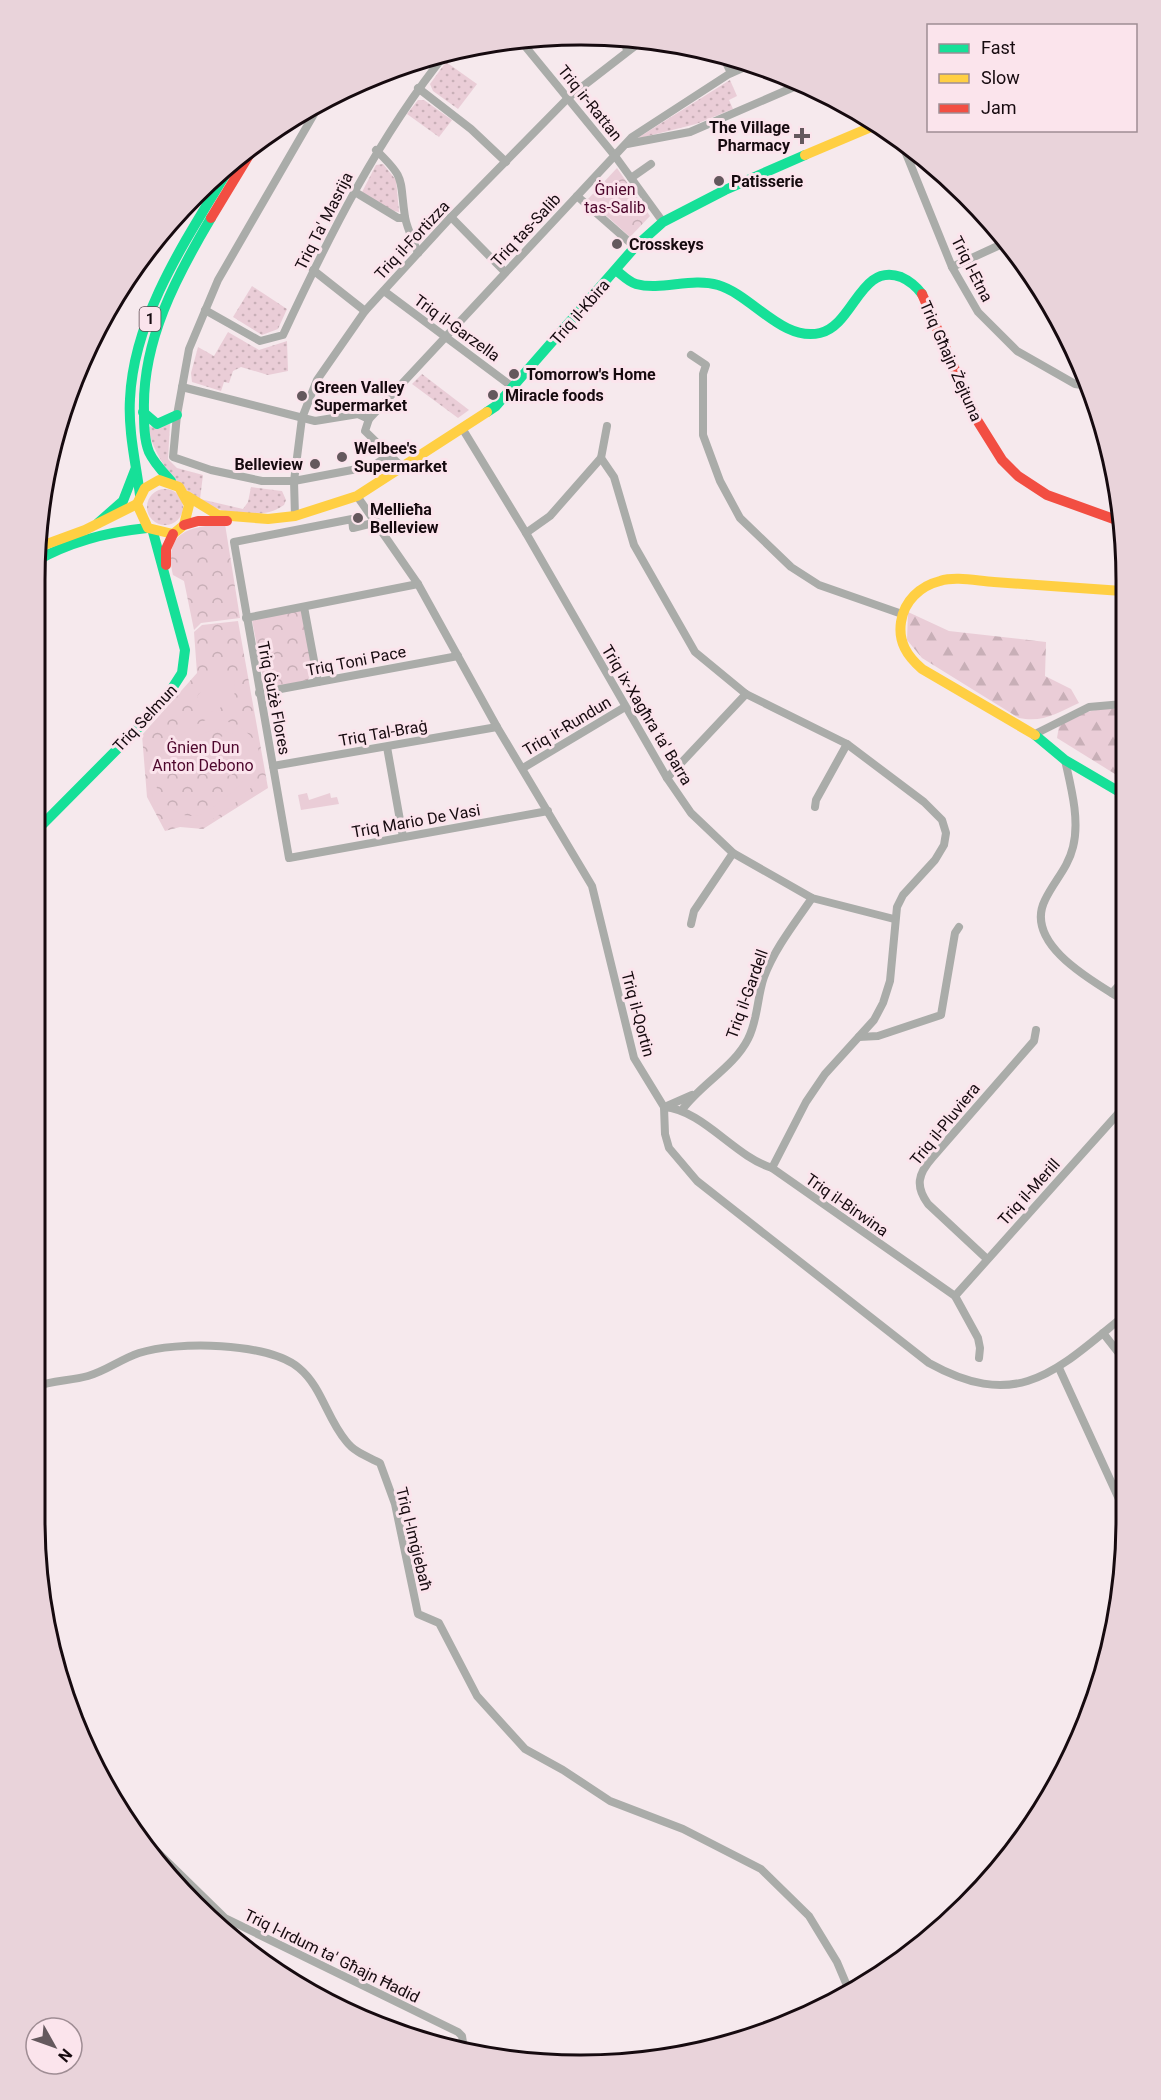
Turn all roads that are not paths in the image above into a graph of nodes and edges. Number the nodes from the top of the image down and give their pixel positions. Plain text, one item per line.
1 (527, 48) edge
2 (631, 48) edge
3 (627, 50) joint
4 (437, 64) edge
5 (727, 65) edge
6 (740, 69) edge
7 (731, 73) junction
8 (418, 88) junction
9 (791, 88) edge
10 (569, 97) junction
11 (312, 118) edge
12 (867, 128) edge
13 (625, 144) junction
14 (376, 150) junction
15 (615, 156) junction
16 (908, 157) edge
17 (506, 162) junction
18 (245, 164) edge
19 (651, 164) dead end
20 (631, 178) junction
21 (219, 185) edge
22 (355, 192) junction
23 (577, 196) junction
24 (451, 217) junction
25 (405, 218) junction
26 (663, 222) junction
27 (998, 246) edge
28 (635, 248) junction
29 (418, 253) junction
30 (952, 267) junction
31 (313, 270) junction
32 (617, 271) junction
33 (506, 272) junction
34 (384, 291) junction
35 (205, 310) junction
36 (365, 311) junction
37 (446, 336) junction
38 (691, 355) dead end
39 (1078, 385) edge
40 (182, 387) junction
41 (514, 388) junction
42 (142, 412) junction
43 (177, 415) junction
44 (302, 418) junction
45 (369, 418) junction
46 (607, 426) dead end
47 (462, 428) junction
48 (389, 455) junction
49 (602, 458) junction
50 (136, 467) junction
51 (402, 467) junction
52 (171, 481) junction
53 (294, 481) junction
54 (357, 495) junction
55 (187, 496) junction
56 (139, 499) junction
57 (295, 516) junction
58 (1112, 518) edge
59 (377, 522) junction
60 (98, 524) junction
61 (184, 525) junction
62 (150, 530) junction
63 (526, 533) junction
64 (173, 534) junction
65 (46, 544) edge
66 (46, 554) edge
67 (166, 577) junction
68 (418, 584) junction
69 (1116, 591) edge
70 (304, 607) junction
71 (902, 615) junction
72 (246, 618) junction
73 (458, 656) junction
74 (318, 682) junction
75 (260, 693) junction
76 (746, 694) junction
77 (1116, 705) edge
78 (625, 707) junction
79 (497, 727) junction
80 (1035, 734) junction
81 (847, 744) junction
82 (387, 747) junction
83 (1065, 760) junction
84 (273, 766) junction
85 (523, 768) junction
86 (667, 778) junction
87 (1116, 790) edge
88 (814, 807) dead end
89 (548, 811) junction
90 (45, 822) edge
91 (403, 837) junction
92 (733, 853) junction
93 (289, 858) joint
94 (812, 898) junction
95 (894, 919) junction
96 (691, 924) dead end
97 (959, 927) dead end
98 (1116, 989) edge
99 (1112, 993) junction
100 (1116, 995) edge
101 (1036, 1030) dead end
102 (859, 1037) junction
103 (698, 1091) junction
104 (664, 1107) junction
105 (682, 1110) junction
106 (1116, 1116) edge
107 (772, 1168) junction
108 (987, 1258) junction
109 (955, 1296) junction
110 (1116, 1322) edge
111 (1103, 1333) junction
112 (1116, 1349) edge
113 (979, 1358) dead end
114 (1059, 1368) junction
115 (45, 1385) edge
116 (1116, 1488) edge
117 (169, 1862) edge
118 (846, 1984) edge
119 (463, 2042) edge

1 - 10 street, Triq ir-Rattan
2 - 3 street, Triq il-Fortizza
3 - 10 street, Triq il-Fortizza
4 - 8 street, Triq Ta' Masrija
5 - 7 street
6 - 7 street, Triq tas-Salib
7 - 13 street, Triq tas-Salib
8 - 14 street, Triq Ta' Masrija
8 - 17 street
9 - 13 street
10 - 15 street, Triq ir-Rattan
10 - 17 street, Triq il-Fortizza
11 - 35 street
12 - 26 main road, Triq il-Kbira
13 - 15 street, Triq tas-Salib
14 - 22 street, Triq Ta' Masrija
14 - 25 street
15 - 20 street, Triq ir-Rattan
15 - 23 street, Triq tas-Salib
16 - 30 street, Triq l-Etna
17 - 24 street, Triq il-Fortizza
18 - 42 main road, 1
19 - 20 street
20 - 26 street, Triq ir-Rattan
21 - 50 main road, 1
22 - 25 street
22 - 31 street, Triq Ta' Masrija
23 - 28 street
23 - 33 street, Triq tas-Salib
24 - 29 street, Triq il-Fortizza
24 - 33 street
25 - 29 street
26 - 28 main road, Triq il-Kbira
27 - 30 street
28 - 32 main road, Triq il-Kbira
29 - 34 street, Triq il-Fortizza
30 - 39 street, Triq l-Etna
31 - 35 street, Triq Ta' Masrija
31 - 36 street
32 - 41 main road, Triq il-Kbira
32 - 58 main road, Triq Għajn Żejtuna
33 - 37 street, Triq tas-Salib
34 - 36 street, Triq il-Fortizza
34 - 37 street, Triq il-Garzella
35 - 40 street
36 - 44 street, Triq il-Fortizza
37 - 41 street, Triq il-Garzella
37 - 45 street, Triq tas-Salib
38 - 71 street
40 - 43 street
40 - 44 street
41 - 47 main road, Triq il-Kbira
42 - 43 main road
42 - 52 main road, 1
43 - 53 street
44 - 45 street
44 - 53 street, Triq il-Fortizza
45 - 48 street
46 - 49 street
47 - 51 main road, Triq il-Kbira
47 - 63 street, Triq ix-Xagħra ta' Barra
48 - 51 street
48 - 53 street
49 - 63 street
49 - 76 street
50 - 56 main road, 1
50 - 60 main road
51 - 54 main road, Triq il-Kbira
52 - 55 main road, 1
52 - 56 main road
53 - 57 street, Triq il-Fortizza
54 - 57 main road, Triq il-Kbira
54 - 59 street, Triq il-Qortin
55 - 57 main road, Triq il-Kbira
55 - 61 main road
56 - 60 main road
56 - 62 main road, 1
57 - 61 main road, Triq il-Kbira
59 - 68 street, Triq il-Qortin
59 - 72 street, Triq Ġużè Flores
60 - 65 main road
61 - 64 main road
62 - 64 main road
62 - 66 main road
62 - 67 main road, Triq Selmun
63 - 78 street, Triq ix-Xagħra ta' Barra
64 - 67 main road, Triq Selmun
67 - 90 main road, Triq Selmun
68 - 70 street
68 - 73 street, Triq il-Qortin
69 - 71 main road
70 - 72 street
70 - 74 street
71 - 80 main road
72 - 75 street, Triq Ġużè Flores
73 - 74 street, Triq Toni Pace
73 - 79 street, Triq il-Qortin
74 - 75 street, Triq Toni Pace
75 - 84 street, Triq Ġużè Flores
76 - 81 street
76 - 86 street
77 - 80 street
78 - 85 street, Triq ir-Rundun
78 - 86 street, Triq ix-Xagħra ta' Barra
79 - 82 street, Triq Tal-Braġ
79 - 85 street, Triq il-Qortin
80 - 83 main road
81 - 88 street
81 - 95 street
82 - 84 street, Triq Tal-Braġ
82 - 91 street
83 - 87 main road
83 - 99 street
84 - 93 street, Triq Ġużè Flores
85 - 89 street, Triq il-Qortin
86 - 92 street, Triq ix-Xagħra ta' Barra
89 - 91 street, Triq Mario De Vasi
89 - 104 street, Triq il-Qortin
91 - 93 street, Triq Mario De Vasi
92 - 94 street, Triq ix-Xagħra ta' Barra
92 - 96 street
94 - 95 street, Triq ix-Xagħra ta' Barra
94 - 103 street, Triq il-Gardell
95 - 102 street
97 - 102 street
98 - 99 street
99 - 100 street
101 - 108 street, Triq il-Pluviera
102 - 107 street
103 - 104 street, Triq il-Gardell
103 - 105 street, Triq il-Gardell
104 - 105 street, Triq il-Birwina
104 - 114 street, Triq il-Qortin
105 - 107 street, Triq il-Birwina
106 - 108 street, Triq il-Merill
107 - 109 street, Triq il-Birwina
108 - 109 street, Triq il-Merill
109 - 113 street, Triq il-Birwina
110 - 111 street, Triq il-Qortin
111 - 112 street
111 - 114 street, Triq il-Qortin
114 - 116 street
115 - 118 street, Triq l-Imġiebaħ
117 - 119 street, Triq l-Irdum ta' Għajn Ħadid

